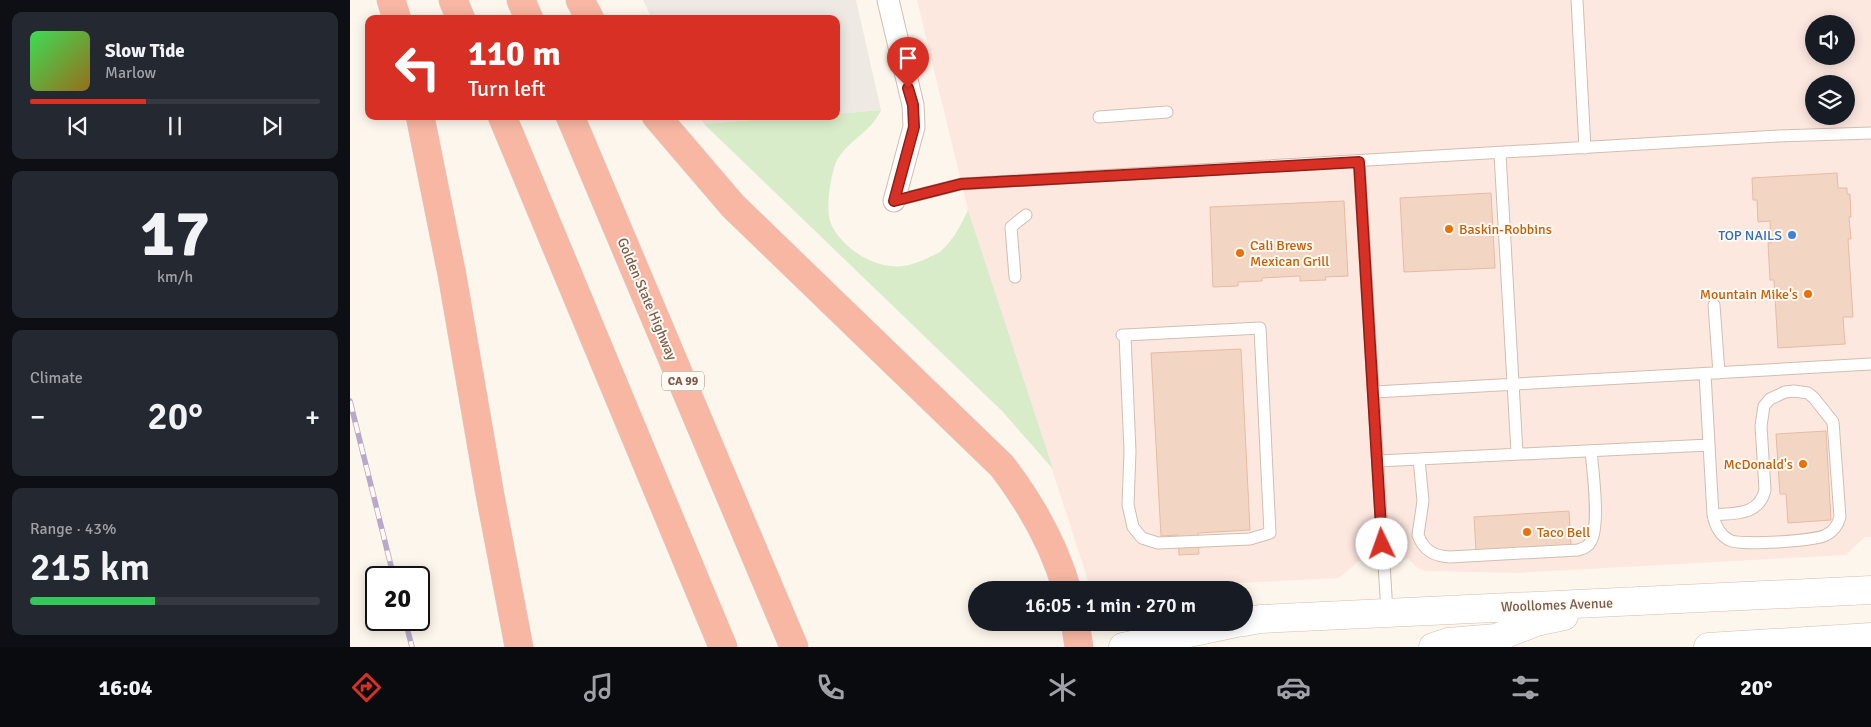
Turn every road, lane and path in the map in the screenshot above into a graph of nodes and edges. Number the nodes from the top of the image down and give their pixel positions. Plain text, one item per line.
1 (391, 0) edge
2 (453, 0) edge
3 (521, 0) edge
4 (580, 0) edge
5 (888, 0) edge
6 (1577, 0) edge
7 (396, 15) edge
8 (459, 15) edge
9 (527, 15) edge
10 (588, 15) edge
11 (1167, 112) dead end
12 (1099, 116) dead end
13 (421, 120) edge
14 (504, 120) edge
15 (572, 120) edge
16 (659, 120) edge
17 (1871, 133) edge
18 (1585, 148) junction
19 (1500, 154) junction
20 (1359, 162) junction
21 (894, 201) joint
22 (1026, 216) dead end
23 (1015, 277) dead end
24 (1714, 305) dead end
25 (1124, 335) joint
26 (1871, 364) edge
27 (1718, 373) junction
28 (1706, 374) junction
29 (1512, 385) junction
30 (1375, 392) junction
31 (1709, 445) junction
32 (1591, 451) junction
33 (1517, 453) junction
34 (1419, 458) junction
35 (1378, 461) junction
36 (1714, 519) junction
37 (1064, 581) edge
38 (1871, 590) edge
39 (1622, 602) junction
40 (1386, 612) junction
41 (1253, 620) edge
42 (1076, 631) edge
43 (1199, 631) edge
44 (1871, 637) edge
45 (519, 647) edge
46 (723, 647) edge
47 (794, 647) edge
48 (1079, 647) edge
49 (1122, 647) edge
50 (1433, 647) edge
51 (1708, 647) edge

1 - 7 highway
2 - 8 highway
3 - 9 highway
4 - 10 highway
5 - 21 street
6 - 18 lane
11 - 12 lane
13 - 45 highway
14 - 46 highway
15 - 47 highway, Golden State Highway / CA 99
16 - 37 highway
17 - 18 lane
18 - 19 lane
19 - 20 lane
19 - 29 lane
20 - 21 lane
20 - 30 lane
22 - 23 lane
24 - 27 lane
25 - 25 lane
26 - 27 lane
27 - 28 lane
28 - 29 lane
28 - 31 lane
29 - 30 lane
29 - 33 lane
30 - 35 lane
31 - 32 lane
31 - 36 lane
32 - 33 lane
32 - 34 lane
33 - 34 lane
34 - 35 lane
35 - 40 lane
36 - 36 lane
38 - 39 street, Woollomes Avenue
39 - 40 street, Woollomes Avenue
39 - 50 street
40 - 41 street, Woollomes Avenue
42 - 48 highway
43 - 49 street, Woollomes Avenue
44 - 51 street

